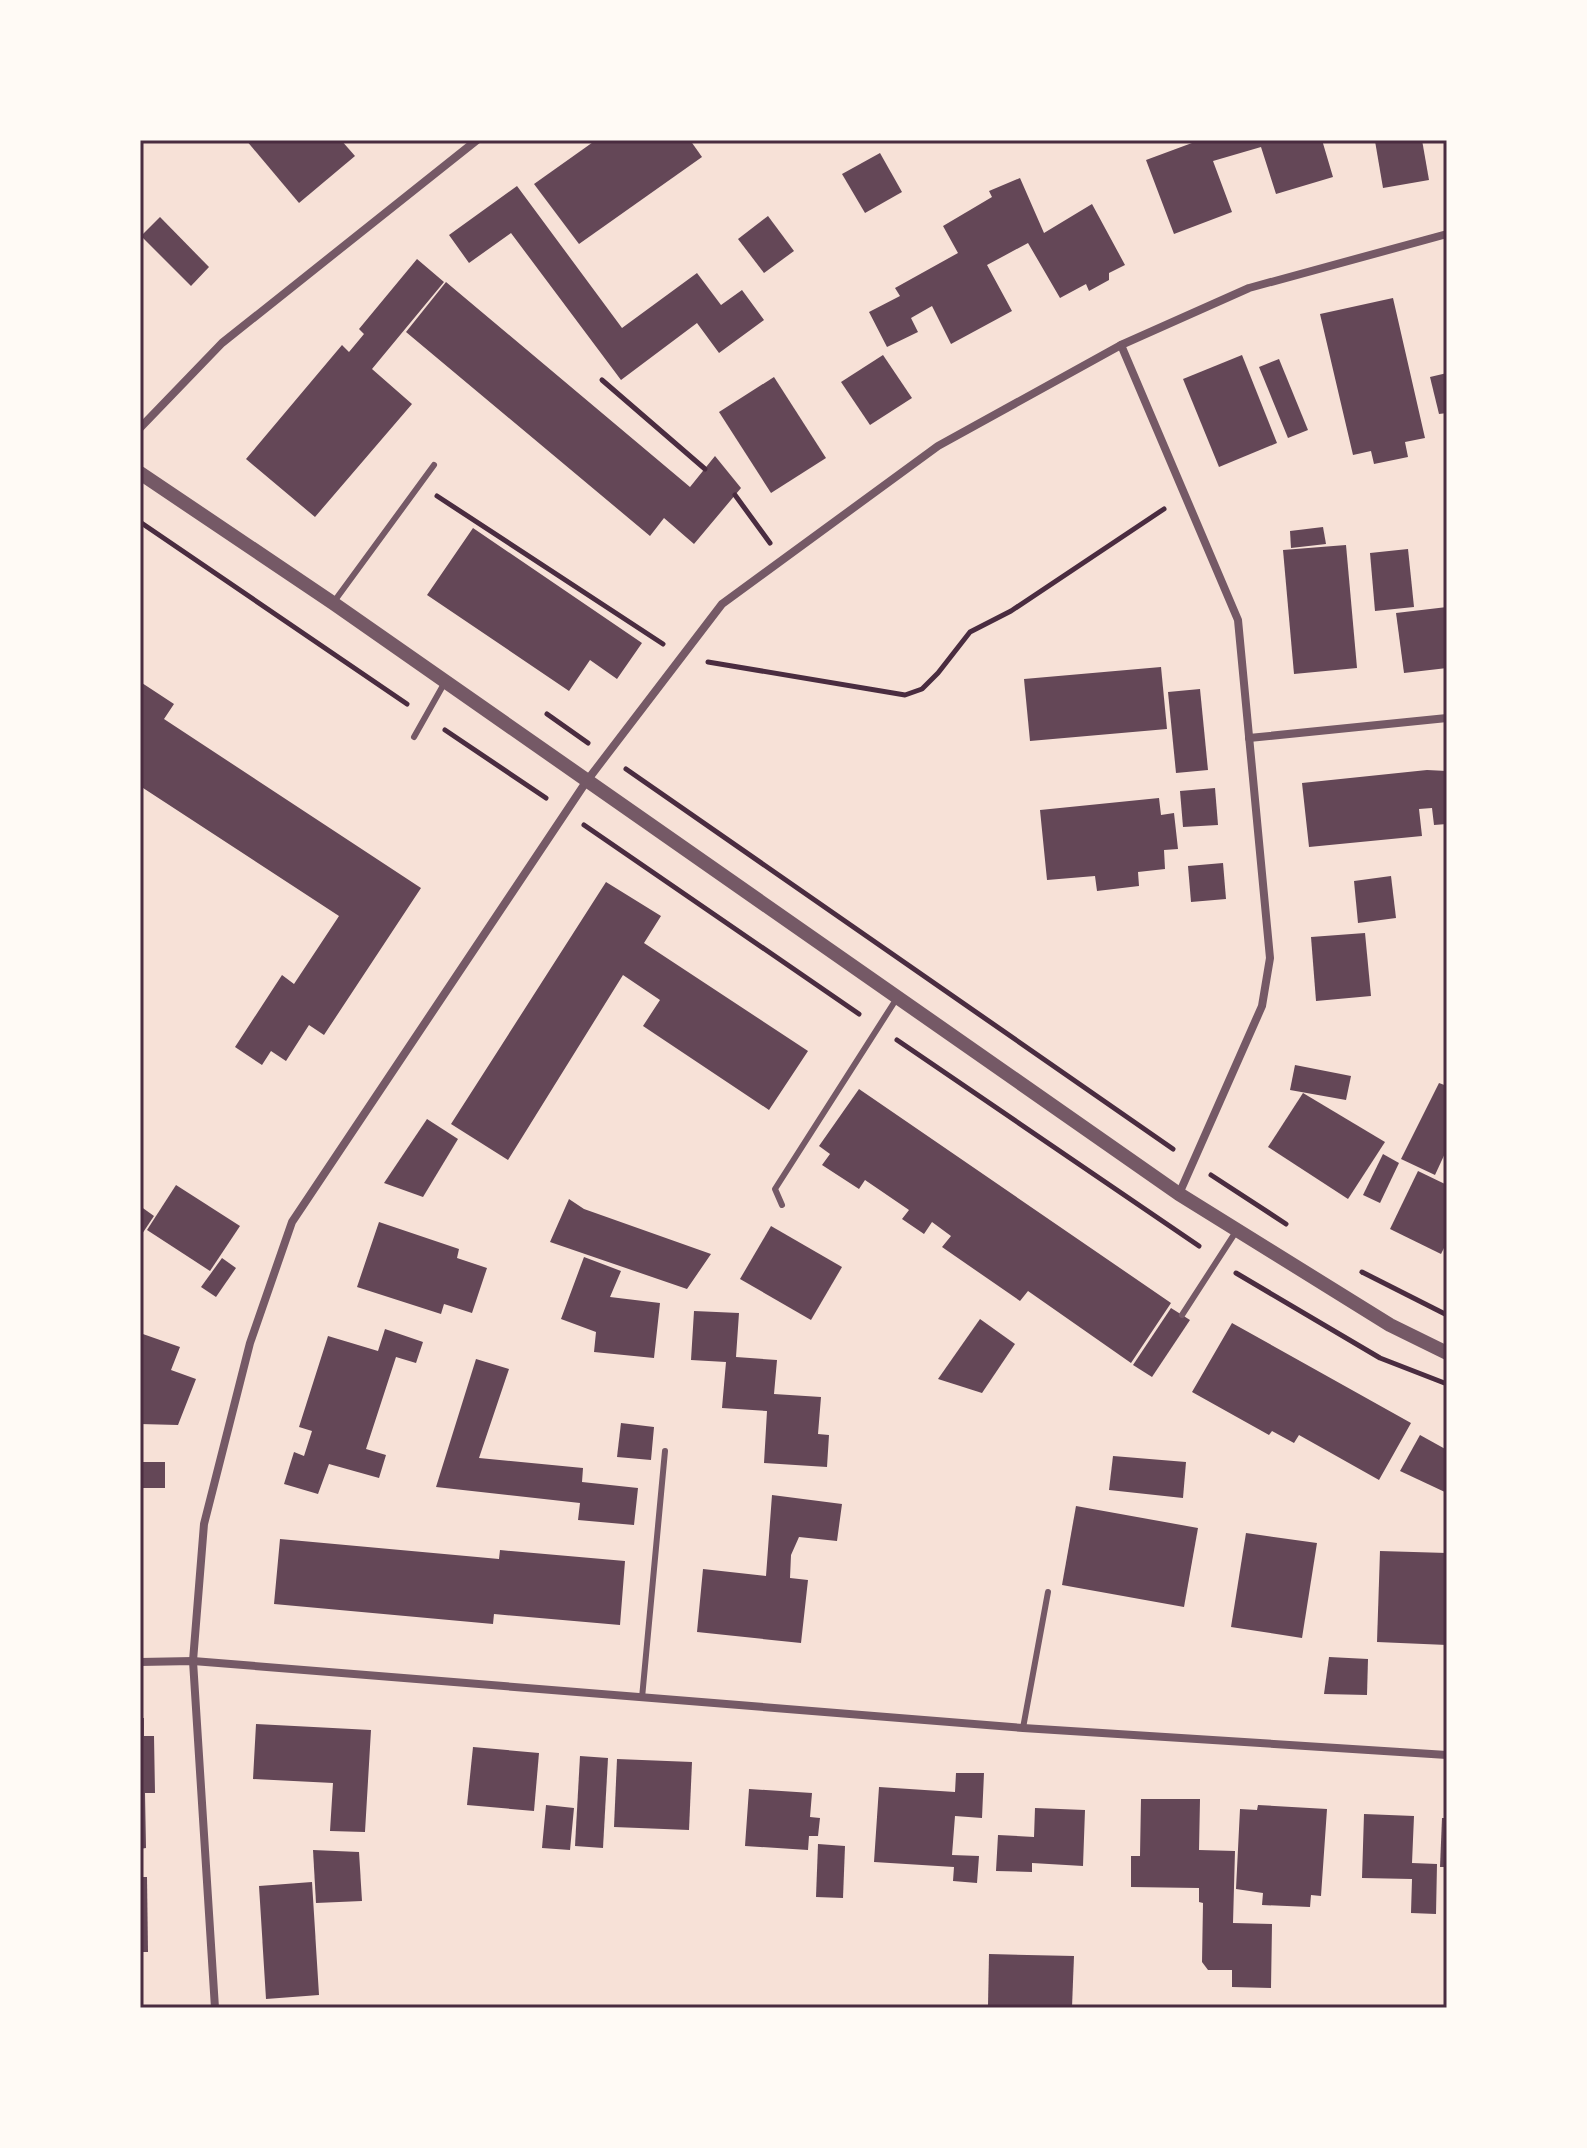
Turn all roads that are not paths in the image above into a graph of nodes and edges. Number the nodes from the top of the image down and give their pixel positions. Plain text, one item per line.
1 (477, 140) edge
2 (1447, 234) edge
3 (1121, 345) junction
4 (140, 428) edge
5 (434, 465) dead end
6 (140, 473) edge
7 (333, 603) junction
8 (445, 682) junction
9 (1447, 718) edge
10 (414, 737) dead end
11 (1249, 738) junction
12 (586, 782) junction
13 (897, 998) junction
14 (1179, 1194) junction
15 (782, 1205) dead end
16 (1237, 1230) junction
17 (1182, 1315) dead end
18 (1447, 1353) edge
19 (665, 1451) dead end
20 (1048, 1592) dead end
21 (193, 1661) junction
22 (140, 1662) edge
23 (642, 1700) junction
24 (1023, 1728) junction
25 (1447, 1755) edge
26 (215, 2008) edge

1 - 4 street
2 - 3 street
3 - 11 street
3 - 12 street
5 - 7 lane
6 - 7 street
7 - 8 street
8 - 10 lane
8 - 12 street
9 - 11 street
11 - 14 street
12 - 13 street
12 - 21 street
13 - 14 street
13 - 15 lane
14 - 16 street
16 - 17 lane
16 - 18 street
19 - 23 lane
20 - 24 lane
21 - 22 street
21 - 23 street
21 - 26 street
23 - 24 street
24 - 25 street

